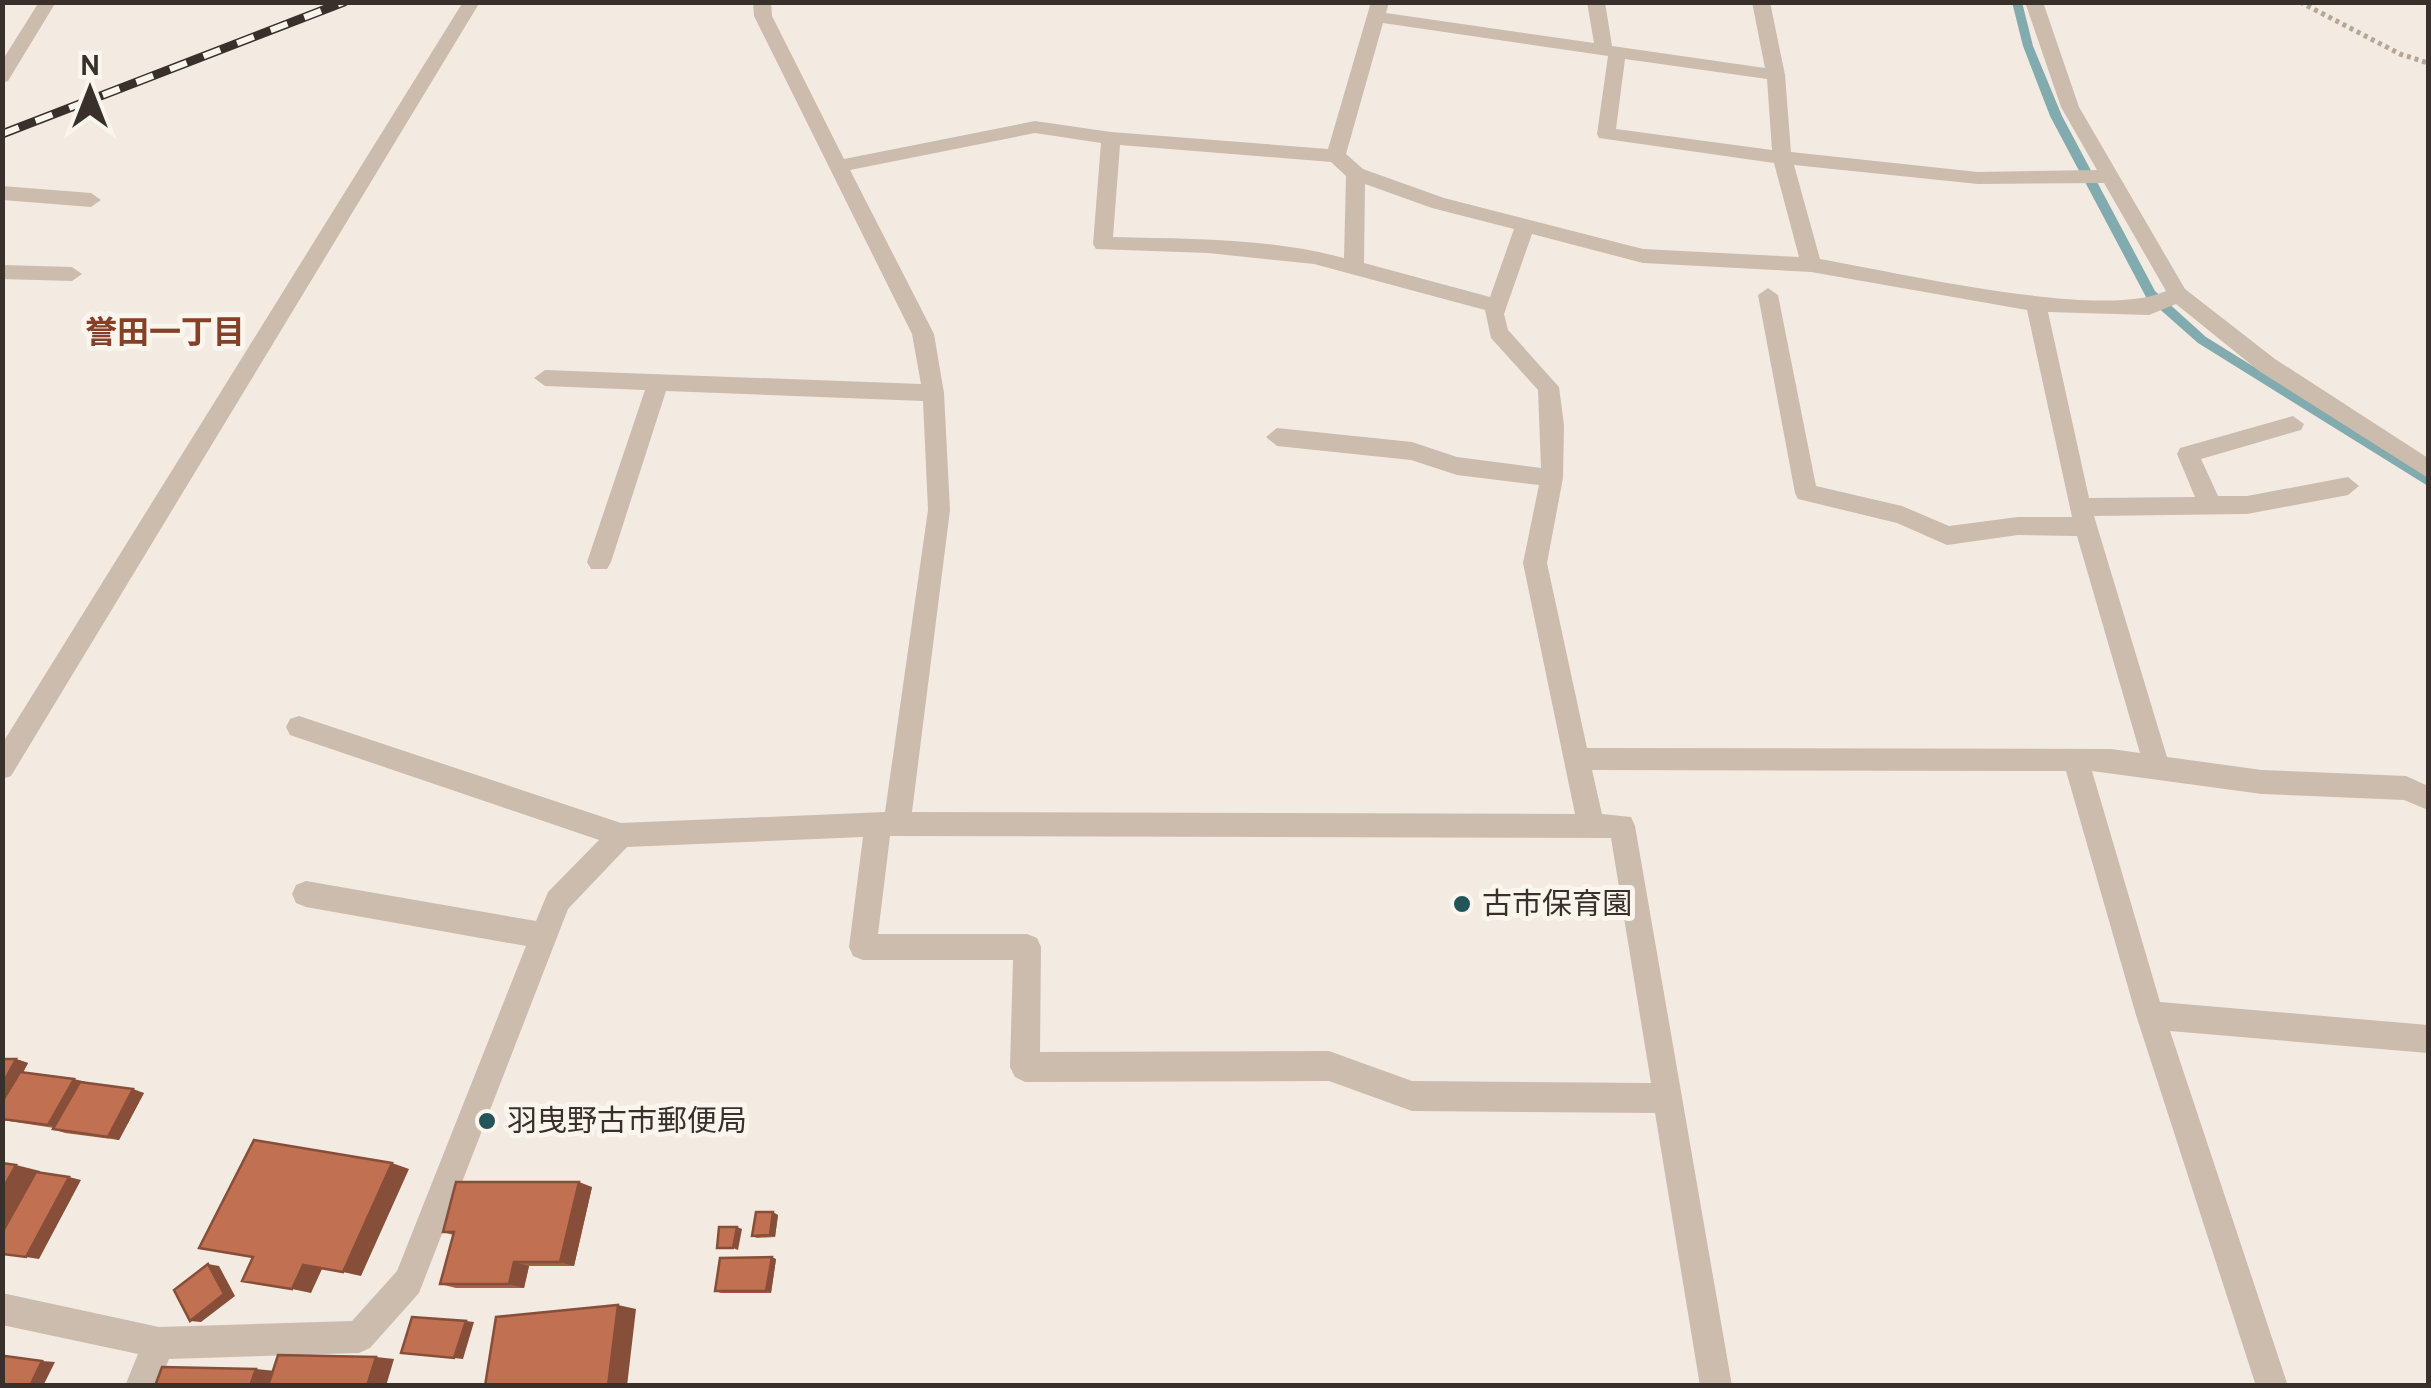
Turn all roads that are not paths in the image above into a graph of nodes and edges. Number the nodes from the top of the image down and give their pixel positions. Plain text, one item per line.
1 (48, 2) edge
2 (472, 2) edge
3 (762, 2) edge
4 (1596, 2) edge
5 (1761, 2) edge
6 (2034, 2) edge
7 (1377, 10) edge
8 (1610, 52) junction
9 (1776, 75) junction
10 (2, 77) edge
11 (1111, 138) junction
12 (1336, 156) junction
13 (1782, 156) junction
14 (840, 166) junction
15 (1356, 174) junction
16 (2110, 176) junction
17 (2, 193) edge
18 (91, 200) dead end
19 (1526, 224) junction
20 (1811, 265) junction
21 (1354, 268) junction
22 (2, 272) edge
23 (72, 274) dead end
24 (1768, 294) dead end
25 (2178, 294) junction
26 (2036, 304) junction
27 (1497, 306) junction
28 (545, 378) dead end
29 (658, 382) junction
30 (933, 393) junction
31 (2293, 424) dead end
32 (1277, 436) dead end
33 (2428, 469) edge
34 (1552, 478) junction
35 (2348, 486) dead end
36 (2211, 506) junction
37 (2083, 517) junction
38 (600, 562) dead end
39 (299, 726) dead end
40 (1577, 759) junction
41 (2076, 760) junction
42 (2, 768) edge
43 (2157, 768) junction
44 (2428, 798) edge
45 (888, 825) junction
46 (1591, 826) junction
47 (621, 835) junction
48 (306, 894) dead end
49 (544, 936) junction
50 (2150, 1014) junction
51 (2428, 1039) edge
52 (1669, 1098) junction
53 (2, 1309) edge
54 (159, 1343) junction
55 (142, 1386) edge
56 (1716, 1386) edge
57 (2272, 1386) edge

1 - 10 street
2 - 42 street
3 - 14 street
4 - 8 street
5 - 9 street
6 - 16 street
7 - 8 street
7 - 12 street
8 - 9 street
8 - 13 street
9 - 13 street
11 - 12 street
11 - 14 street
11 - 21 street
12 - 15 street
13 - 16 street
13 - 20 street
14 - 30 street
15 - 19 street
15 - 21 street
16 - 25 street
17 - 18 street
19 - 20 street
19 - 27 street
20 - 26 street
21 - 27 street
22 - 23 street
24 - 37 street
25 - 26 street
25 - 33 street
26 - 37 street
27 - 34 street
28 - 29 street
29 - 30 street
29 - 38 street
30 - 45 street
31 - 36 street
32 - 34 street
34 - 40 street
35 - 36 street
36 - 37 street
37 - 43 street
39 - 47 street
40 - 41 street
40 - 46 street
41 - 43 street
41 - 50 street
43 - 44 street
45 - 46 street
45 - 47 street
45 - 52 street
46 - 52 street
47 - 49 street
48 - 49 street
49 - 54 street
50 - 51 street
50 - 57 street
52 - 56 street
53 - 54 street
54 - 55 street

